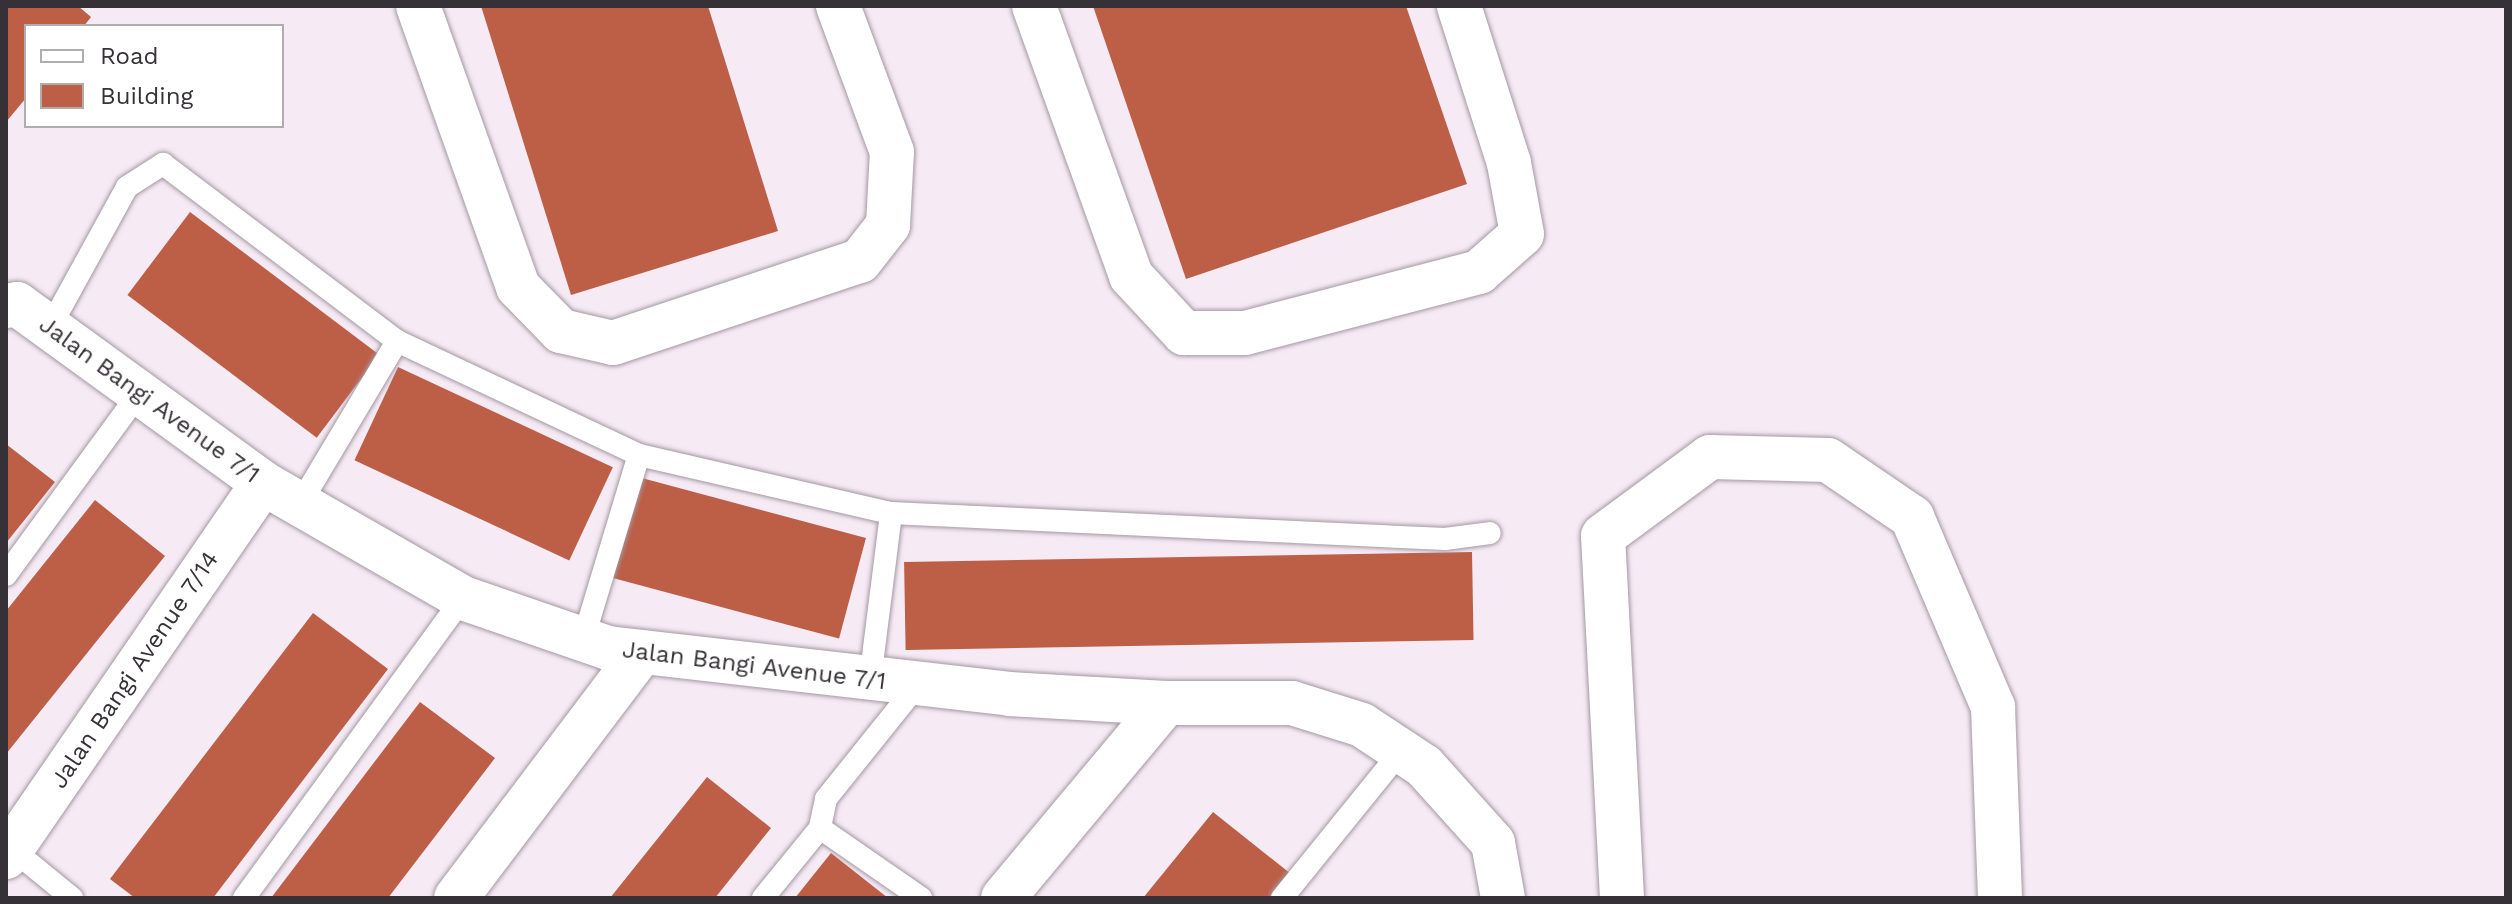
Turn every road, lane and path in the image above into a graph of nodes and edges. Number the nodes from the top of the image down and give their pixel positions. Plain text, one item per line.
1 (418, 6) edge
2 (838, 6) edge
3 (1034, 6) edge
4 (1459, 6) edge
5 (6, 306) edge
6 (49, 329) junction
7 (397, 341) junction
8 (139, 393) junction
9 (639, 455) junction
10 (282, 494) junction
11 (891, 513) junction
12 (1490, 533) dead end
13 (6, 575) edge
14 (463, 598) junction
15 (583, 640) junction
16 (642, 652) junction
17 (870, 680) junction
18 (918, 684) junction
19 (1166, 703) junction
20 (1401, 751) junction
21 (820, 828) junction
22 (8, 850) edge
23 (72, 898) edge
24 (244, 898) edge
25 (456, 898) edge
26 (763, 898) edge
27 (921, 898) edge
28 (1003, 898) edge
29 (1282, 898) edge
30 (1503, 898) edge
31 (1622, 898) edge
32 (2000, 898) edge

1 - 2 street
3 - 4 street
5 - 6 street, Jalan Bangi Avenue 7/1
6 - 7 lane
6 - 8 street, Jalan Bangi Avenue 7/1
7 - 9 lane
7 - 10 lane
8 - 10 street, Jalan Bangi Avenue 7/1
8 - 13 lane
9 - 11 lane
9 - 15 lane
10 - 14 street, Jalan Bangi Avenue 7/1
10 - 22 street, Jalan Bangi Avenue 7/14
11 - 12 lane
11 - 17 lane
14 - 15 street, Jalan Bangi Avenue 7/1
14 - 24 lane
15 - 16 street, Jalan Bangi Avenue 7/1
16 - 17 street, Jalan Bangi Avenue 7/1
16 - 25 street
17 - 18 street, Jalan Bangi Avenue 7/1
18 - 19 street, Jalan Bangi Avenue 7/1
18 - 21 lane
19 - 20 street, Jalan Bangi Avenue 7/1
19 - 28 street
20 - 29 lane
20 - 30 street, Jalan Bangi Avenue 7/1
21 - 26 lane
21 - 27 lane
22 - 23 lane
31 - 32 street

